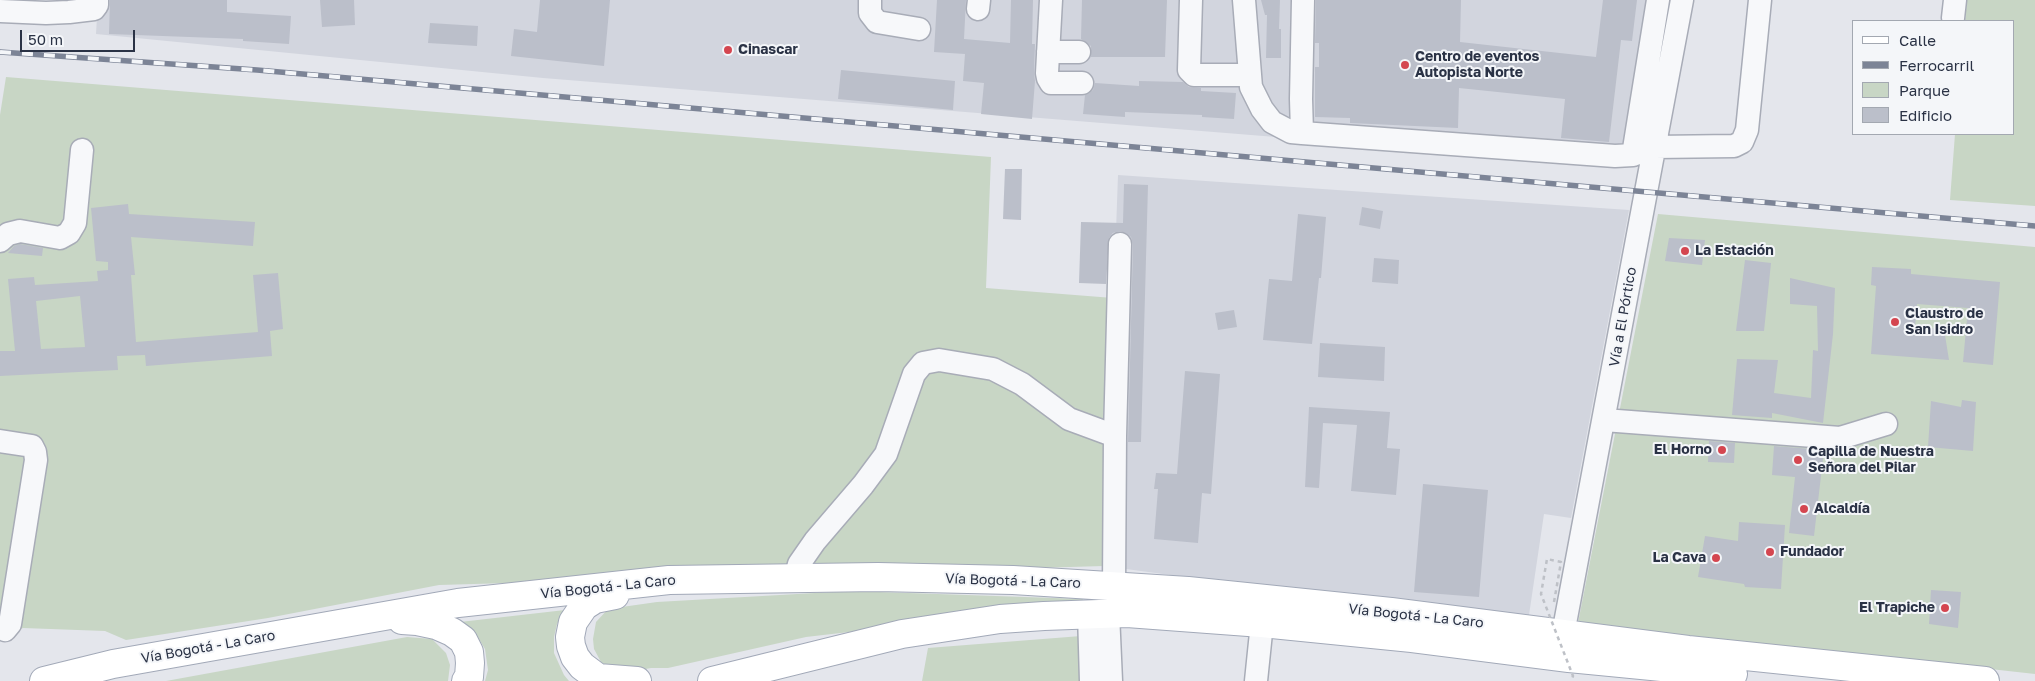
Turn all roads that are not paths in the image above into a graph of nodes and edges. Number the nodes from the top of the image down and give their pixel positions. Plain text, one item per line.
1 (97, 0) edge
2 (870, 0) edge
3 (1051, 0) edge
4 (1191, 0) edge
5 (1244, 0) edge
6 (1303, 0) edge
7 (1658, 0) edge
8 (1682, 0) edge
9 (1760, 0) edge
10 (0, 11) edge
11 (919, 30) dead end
12 (1048, 52) junction
13 (1079, 52) dead end
14 (1250, 75) junction
15 (1082, 83) dead end
16 (1302, 133) junction
17 (1655, 147) junction
18 (82, 150) dead end
19 (1633, 155) junction
20 (0, 241) edge
21 (1120, 244) dead end
22 (1604, 420) junction
23 (1886, 424) dead end
24 (1116, 436) junction
25 (0, 441) edge
26 (795, 579) junction
27 (669, 580) junction
28 (1114, 586) junction
29 (1099, 614) junction
30 (366, 619) junction
31 (1262, 623) junction
32 (0, 628) edge
33 (1563, 634) junction
34 (1714, 677) edge
35 (44, 681) edge
36 (466, 681) edge
37 (637, 681) edge
38 (712, 681) edge
39 (1091, 681) edge
40 (1111, 681) edge
41 (1256, 681) edge
42 (1794, 681) edge
43 (1985, 681) edge

1 - 10 street
2 - 11 street
3 - 12 street
4 - 14 street
5 - 14 street
6 - 16 street
7 - 19 street
8 - 17 street, Vía a El Pórtico
9 - 17 street
12 - 13 street
12 - 15 street
14 - 16 street
16 - 19 street
17 - 19 street
17 - 22 street, Vía a El Pórtico
18 - 20 street
21 - 24 street
22 - 23 street
22 - 33 street, Vía a El Pórtico
24 - 26 street
24 - 28 street
25 - 32 street
26 - 27 main road, Vía Bogotá - La Caro
26 - 28 main road, Vía Bogotá - La Caro
27 - 30 main road, Vía Bogotá - La Caro
27 - 37 main road
28 - 33 main road, Vía Bogotá - La Caro
29 - 31 main road, Vía Bogotá - La Caro
29 - 38 main road, Vía Bogotá - La Caro
29 - 39 street
29 - 40 street
30 - 35 main road, Vía Bogotá - La Caro
30 - 36 main road
31 - 34 main road, Vía Bogotá - La Caro
31 - 41 street
33 - 43 main road, Vía Bogotá - La Caro
34 - 42 main road, Vía Bogotá - La Caro

